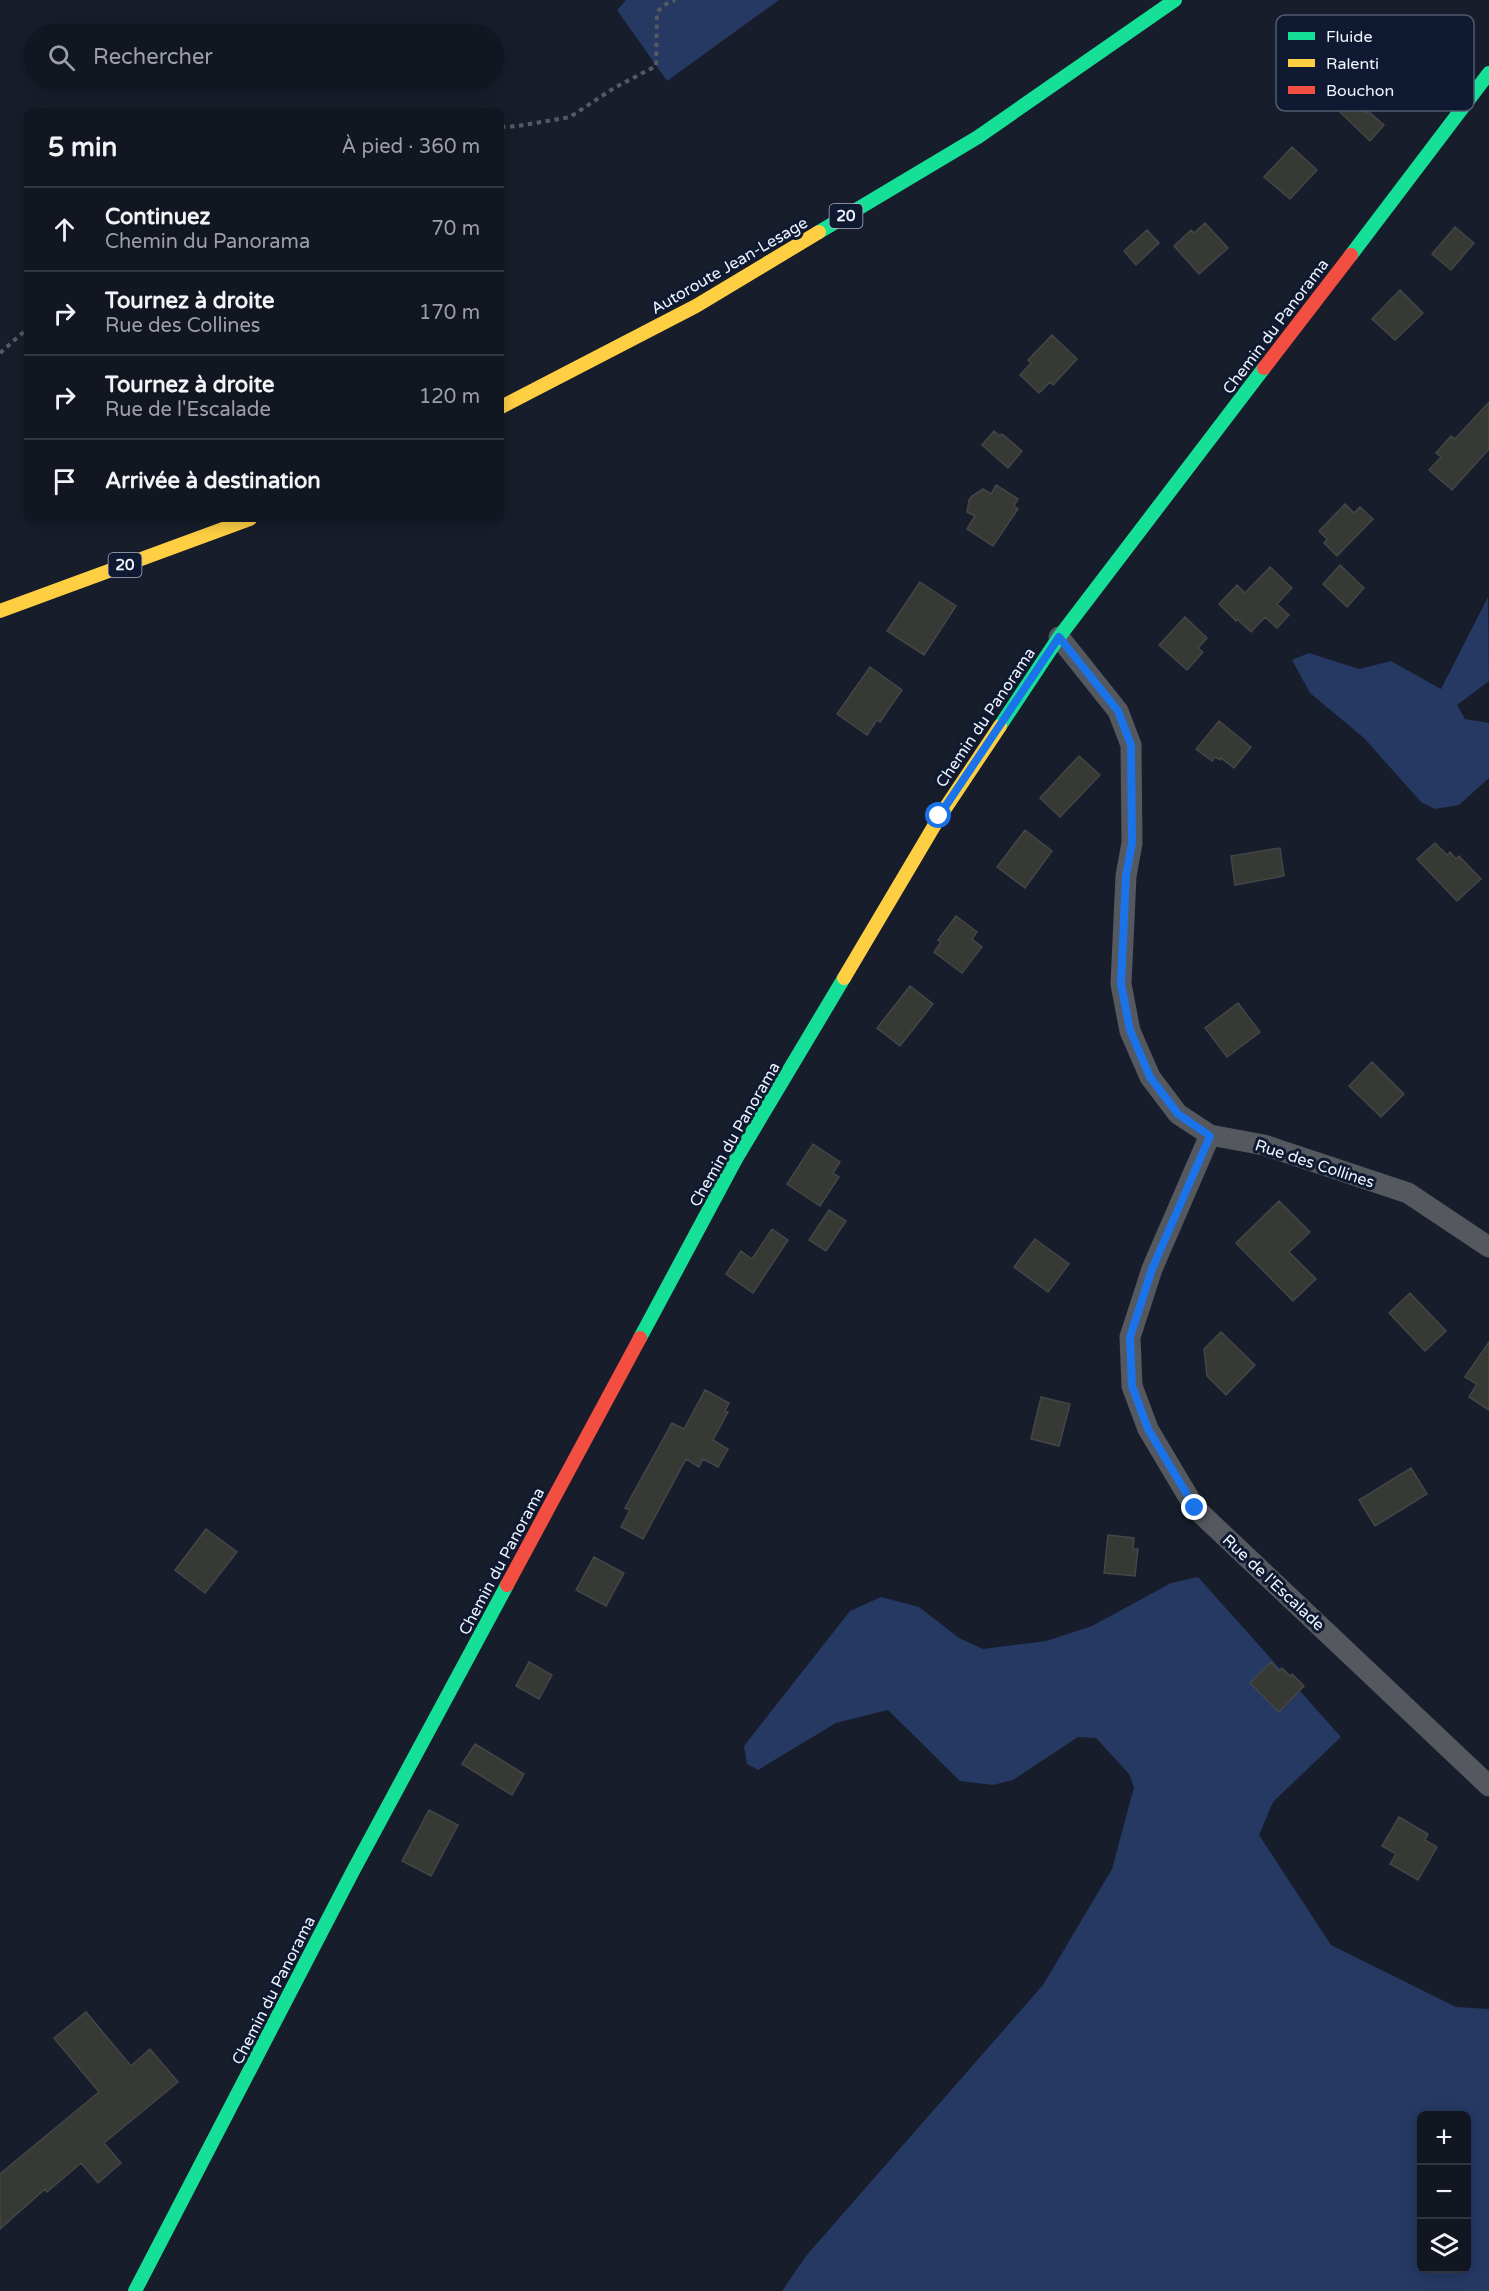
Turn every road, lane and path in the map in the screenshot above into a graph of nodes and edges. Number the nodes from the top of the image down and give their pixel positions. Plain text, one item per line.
1 (675, 0) edge
2 (1175, 0) edge
3 (1489, 73) edge
4 (1474, 93) edge
5 (1460, 111) edge
6 (504, 127) edge
7 (24, 332) edge
8 (0, 353) edge
9 (504, 405) edge
10 (242, 522) edge
11 (0, 611) edge
12 (1059, 637) junction
13 (1210, 1136) junction
14 (1489, 1247) edge
15 (1489, 1786) edge
16 (135, 2291) edge

1 - 6 path
2 - 9 main road, Autoroute Jean-Lesage / 20
3 - 4 main road, Chemin du Panorama
5 - 12 main road, Chemin du Panorama
7 - 8 path
10 - 11 main road, 20
12 - 13 street, Rue des Collines
12 - 16 main road, Chemin du Panorama
13 - 14 street, Rue des Collines
13 - 15 street, Rue de l'Escalade

